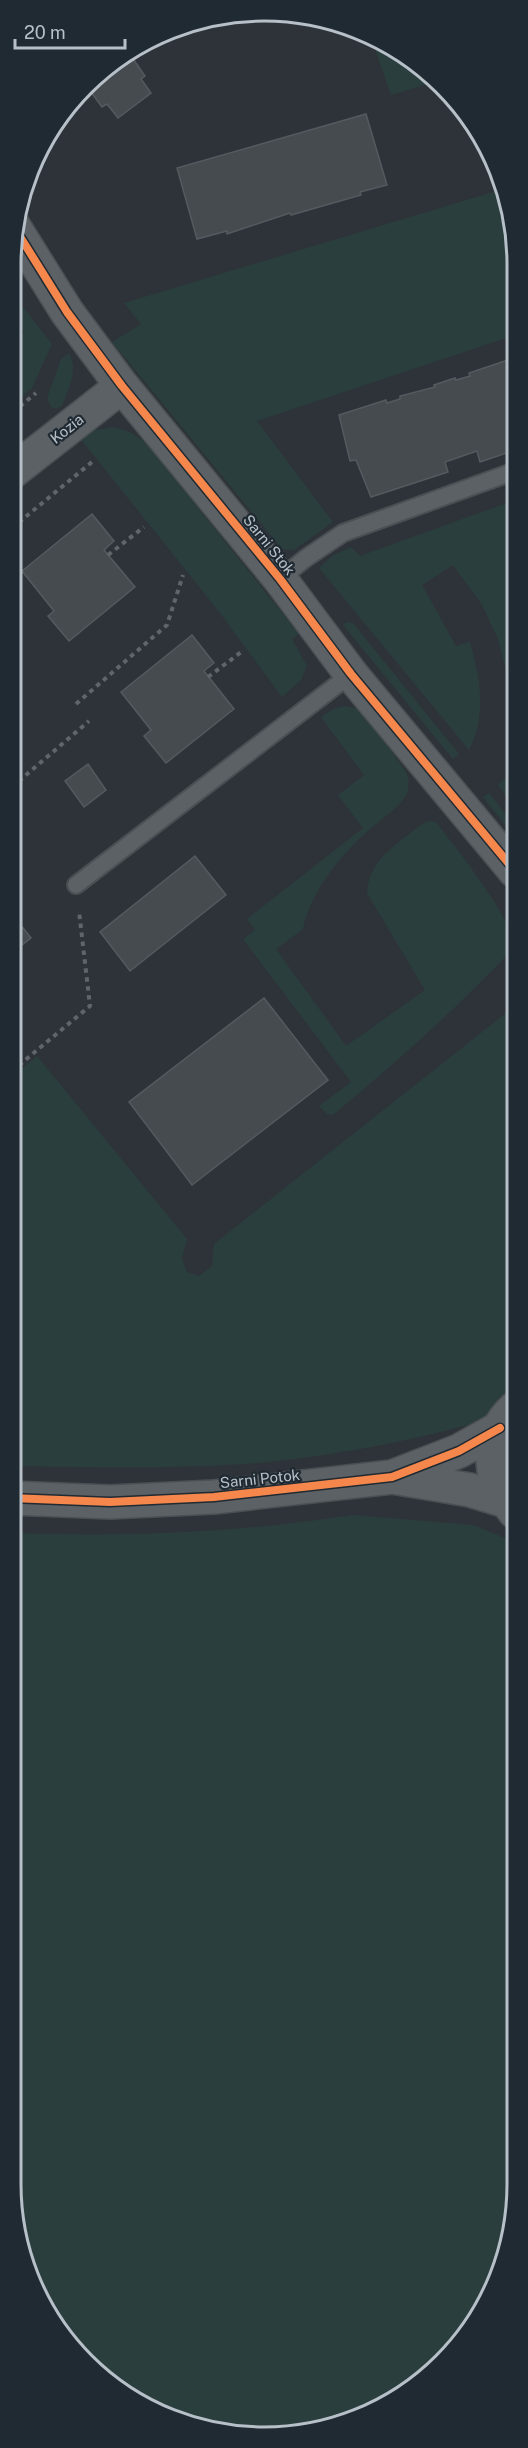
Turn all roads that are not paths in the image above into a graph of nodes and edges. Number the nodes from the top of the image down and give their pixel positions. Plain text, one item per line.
1 (22, 241) edge
2 (122, 386) junction
3 (21, 465) edge
4 (507, 474) edge
5 (280, 579) junction
6 (351, 674) junction
7 (507, 861) edge
8 (76, 885) road end
9 (507, 1419) edge
10 (507, 1420) edge
11 (392, 1477) junction
12 (21, 1498) edge
13 (507, 1499) edge
14 (507, 1505) edge

1 - 2 street, Sarni Stok
2 - 3 street, Kozia
2 - 5 street, Sarni Stok
4 - 5 lane
5 - 6 street, Sarni Stok
6 - 7 street, Sarni Stok
6 - 8 lane
9 - 11 street, Sarni Potok
10 - 13 street
11 - 12 street, Sarni Potok
11 - 14 street, Sarni Potok

